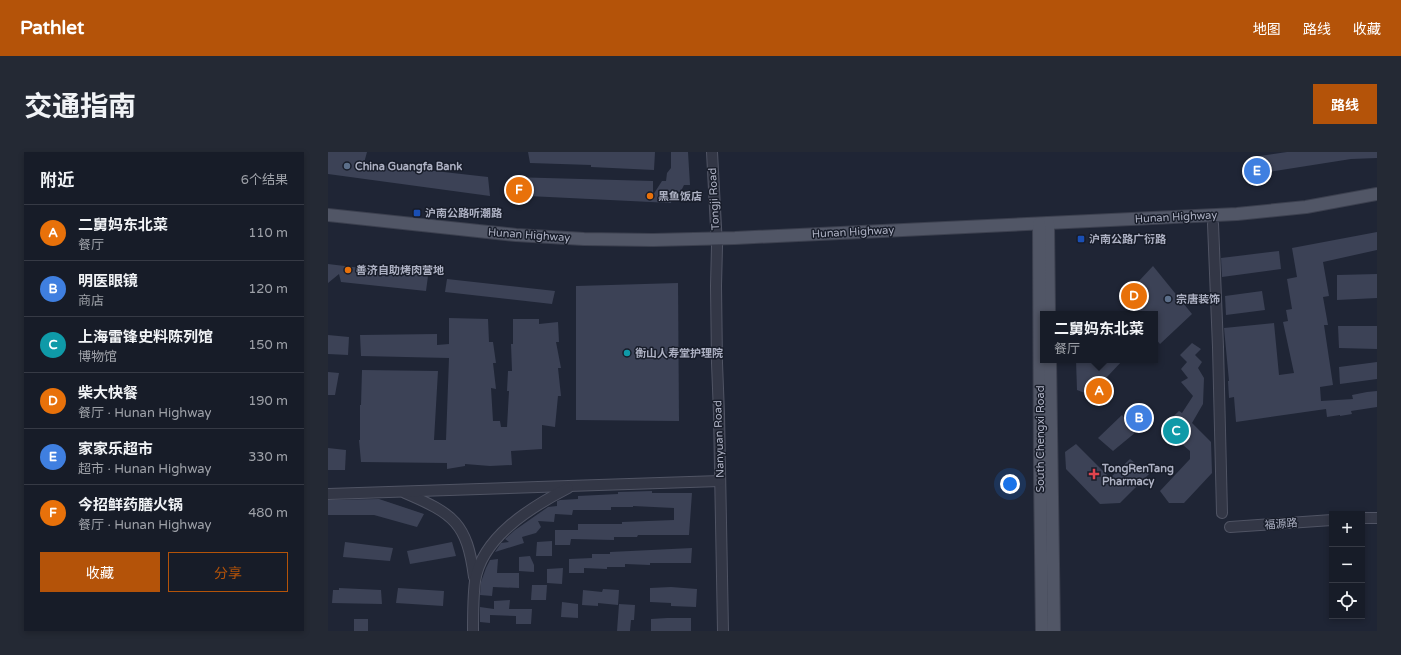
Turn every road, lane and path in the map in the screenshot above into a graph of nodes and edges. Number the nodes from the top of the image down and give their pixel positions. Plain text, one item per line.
1 (712, 152) edge
2 (1377, 194) edge
3 (1377, 202) edge
4 (328, 215) edge
5 (328, 223) edge
6 (1213, 224) junction
7 (1044, 228) junction
8 (717, 242) junction
9 (1043, 311) edge
10 (1049, 311) edge
11 (1042, 363) edge
12 (1050, 363) edge
13 (720, 480) junction
14 (572, 486) junction
15 (401, 492) junction
16 (328, 494) edge
17 (1222, 513) dead end
18 (1365, 518) edge
19 (1377, 518) edge
20 (1329, 520) edge
21 (1230, 527) dead end
22 (475, 581) junction
23 (473, 631) edge
24 (723, 631) edge
25 (1042, 631) edge
26 (1054, 631) edge

1 - 8 street, Tongji Road
2 - 7 main road, Hunan Highway
3 - 6 main road, Hunan Highway
4 - 8 main road, Hunan Highway
5 - 8 main road, Hunan Highway
6 - 7 main road, Hunan Highway
6 - 17 street
7 - 8 main road, Hunan Highway
7 - 9 main road, South Chengxi Road
7 - 10 main road
8 - 13 street, Nanyuan Road
11 - 25 main road, South Chengxi Road
12 - 26 main road, South Chengxi Road
13 - 14 street
13 - 24 street, Nanyuan Road
14 - 15 street
14 - 22 street
15 - 16 street
15 - 22 street
18 - 19 street
20 - 21 street, 福源路
22 - 23 street

